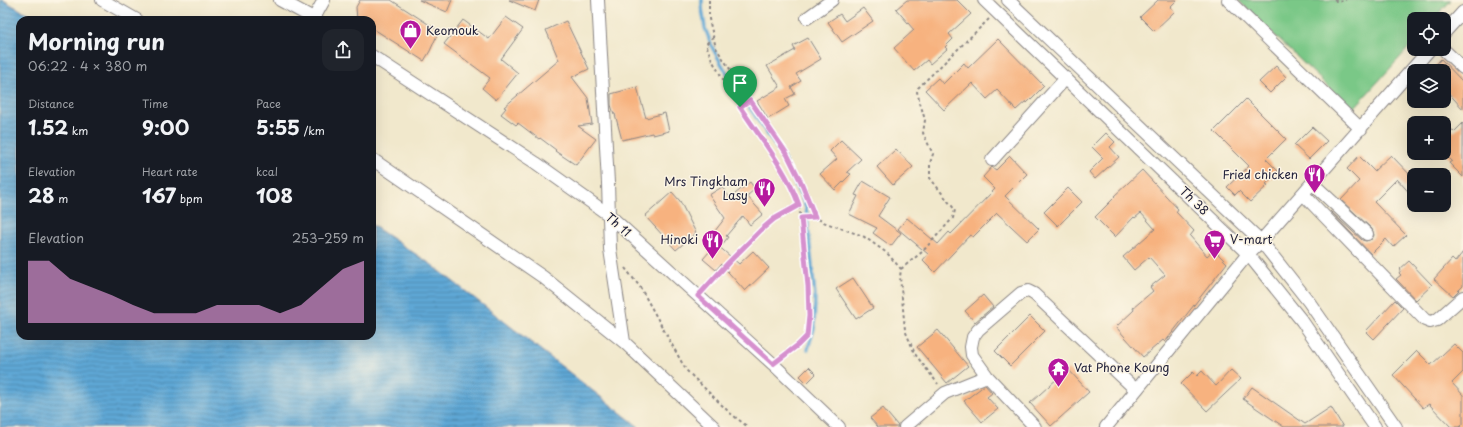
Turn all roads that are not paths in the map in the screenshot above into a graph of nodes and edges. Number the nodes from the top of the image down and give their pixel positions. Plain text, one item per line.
1 (102, 0) edge
2 (280, 0) edge
3 (324, 0) edge
4 (598, 0) edge
5 (832, 0) edge
6 (984, 0) edge
7 (1008, 0) edge
8 (1228, 0) edge
9 (1463, 12) edge
10 (130, 16) edge
11 (310, 16) edge
12 (317, 16) edge
13 (807, 18) dead end
14 (1451, 25) edge
15 (1424, 56) edge
16 (1450, 56) edge
17 (376, 59) edge
18 (1463, 68) edge
19 (1066, 78) junction
20 (1361, 129) junction
21 (992, 160) dead end
22 (376, 162) edge
23 (1312, 183) junction
24 (1303, 194) junction
25 (608, 215) junction
26 (1367, 234) dead end
27 (1261, 241) junction
28 (1248, 254) junction
29 (1463, 297) edge
30 (624, 342) junction
31 (987, 376) junction
32 (1136, 390) junction
33 (714, 427) edge
34 (839, 427) edge
35 (906, 427) edge
36 (1035, 427) edge
37 (1106, 427) edge
38 (1375, 427) edge
39 (1396, 427) edge

1 - 10 street
2 - 11 street
3 - 12 street
4 - 25 street
5 - 13 street
6 - 19 street, Th 38
7 - 27 street, Th 38
8 - 20 street
9 - 14 street
15 - 20 street
16 - 18 street
17 - 25 street, Th 11
19 - 21 street
19 - 28 street, Th 38
20 - 23 street
22 - 30 street
23 - 24 street
23 - 26 street
24 - 27 street
24 - 29 street
25 - 30 street
25 - 34 street, Th 11
27 - 28 street
27 - 39 street, Th 38
28 - 32 street
28 - 38 street, Th 38
30 - 33 street
31 - 32 street
31 - 35 street
31 - 36 street
32 - 37 street

